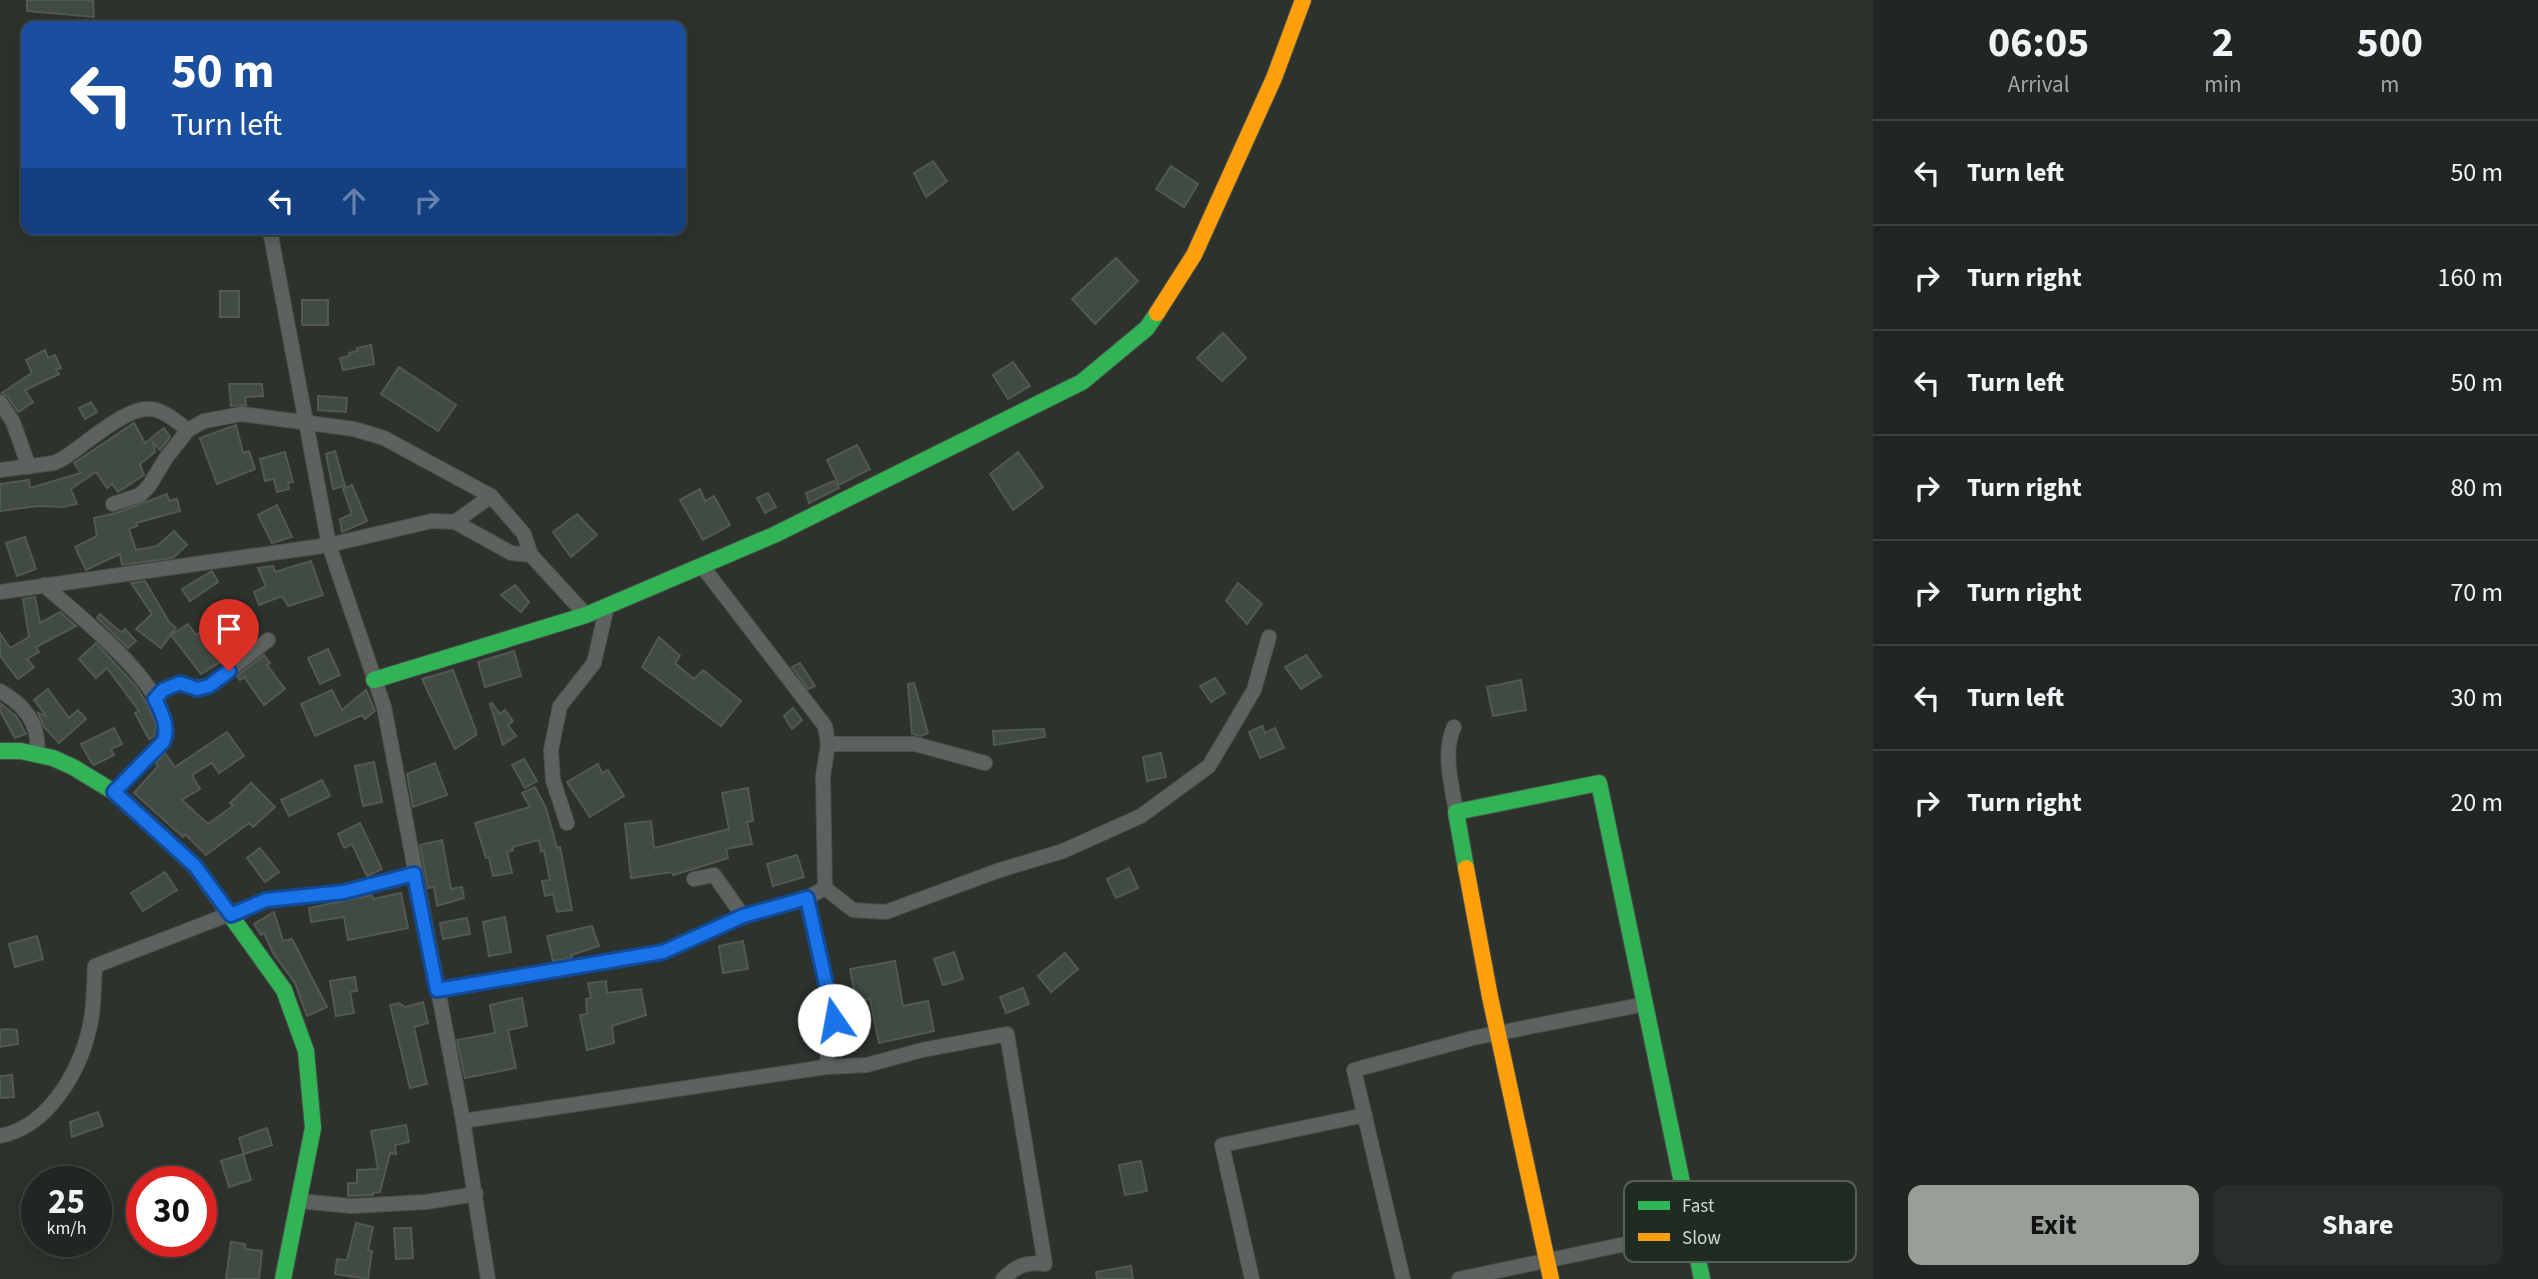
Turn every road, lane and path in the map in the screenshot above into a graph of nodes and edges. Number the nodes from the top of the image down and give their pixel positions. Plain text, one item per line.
1 (1303, 0) edge
2 (271, 236) dead end
3 (0, 402) edge
4 (305, 421) junction
5 (188, 430) junction
6 (29, 467) junction
7 (0, 470) edge
8 (491, 496) junction
9 (113, 504) dead end
10 (455, 522) junction
11 (328, 545) junction
12 (531, 555) junction
13 (702, 566) junction
14 (44, 585) junction
15 (0, 592) edge
16 (607, 606) junction
17 (586, 615) junction
18 (1269, 636) dead end
19 (268, 640) dead end
20 (374, 680) junction
21 (0, 691) edge
22 (155, 699) junction
23 (1454, 727) dead end
24 (828, 744) junction
25 (0, 751) edge
26 (37, 753) junction
27 (985, 763) dead end
28 (114, 792) junction
29 (1456, 812) junction
30 (567, 823) dead end
31 (414, 874) junction
32 (694, 879) dead end
33 (825, 888) junction
34 (807, 898) junction
35 (231, 915) junction
36 (743, 916) junction
37 (437, 990) junction
38 (1645, 1004) junction
39 (1497, 1033) junction
40 (826, 1067) junction
41 (1365, 1115) junction
42 (463, 1121) junction
43 (0, 1136) edge
44 (1682, 1181) edge
45 (476, 1194) junction
46 (299, 1201) junction
47 (1624, 1244) edge
48 (1547, 1260) junction
49 (1045, 1264) junction
50 (283, 1279) edge
51 (488, 1279) edge
52 (1003, 1279) edge
53 (1047, 1279) edge
54 (1252, 1279) edge
55 (1403, 1279) edge
56 (1459, 1279) edge
57 (1551, 1279) edge

1 - 13 street
2 - 4 street
3 - 6 street
4 - 5 street
4 - 8 street
4 - 11 street
5 - 6 street
5 - 9 street
6 - 7 street
8 - 10 street
8 - 12 street
10 - 11 street
10 - 12 street
11 - 14 street
11 - 20 street
12 - 17 street
13 - 16 street
13 - 24 street
14 - 15 street
14 - 22 street
16 - 17 street
16 - 30 street
17 - 20 street
18 - 33 street
19 - 22 street
20 - 31 street
21 - 26 street
22 - 28 street
23 - 29 street
24 - 27 street
24 - 33 street
25 - 26 street
26 - 28 street
28 - 35 street
29 - 38 street
29 - 39 street
31 - 35 street
31 - 37 street
32 - 36 street
33 - 34 street
34 - 36 street
34 - 40 street
35 - 43 street
35 - 46 street
36 - 37 street
37 - 42 street
38 - 39 street
38 - 44 street
39 - 41 street
39 - 48 street
40 - 42 street
40 - 49 street
41 - 54 street
41 - 55 street
42 - 45 street
45 - 46 street
45 - 51 street
46 - 50 street
47 - 48 street
48 - 56 street
48 - 57 street
49 - 52 street
49 - 53 street

